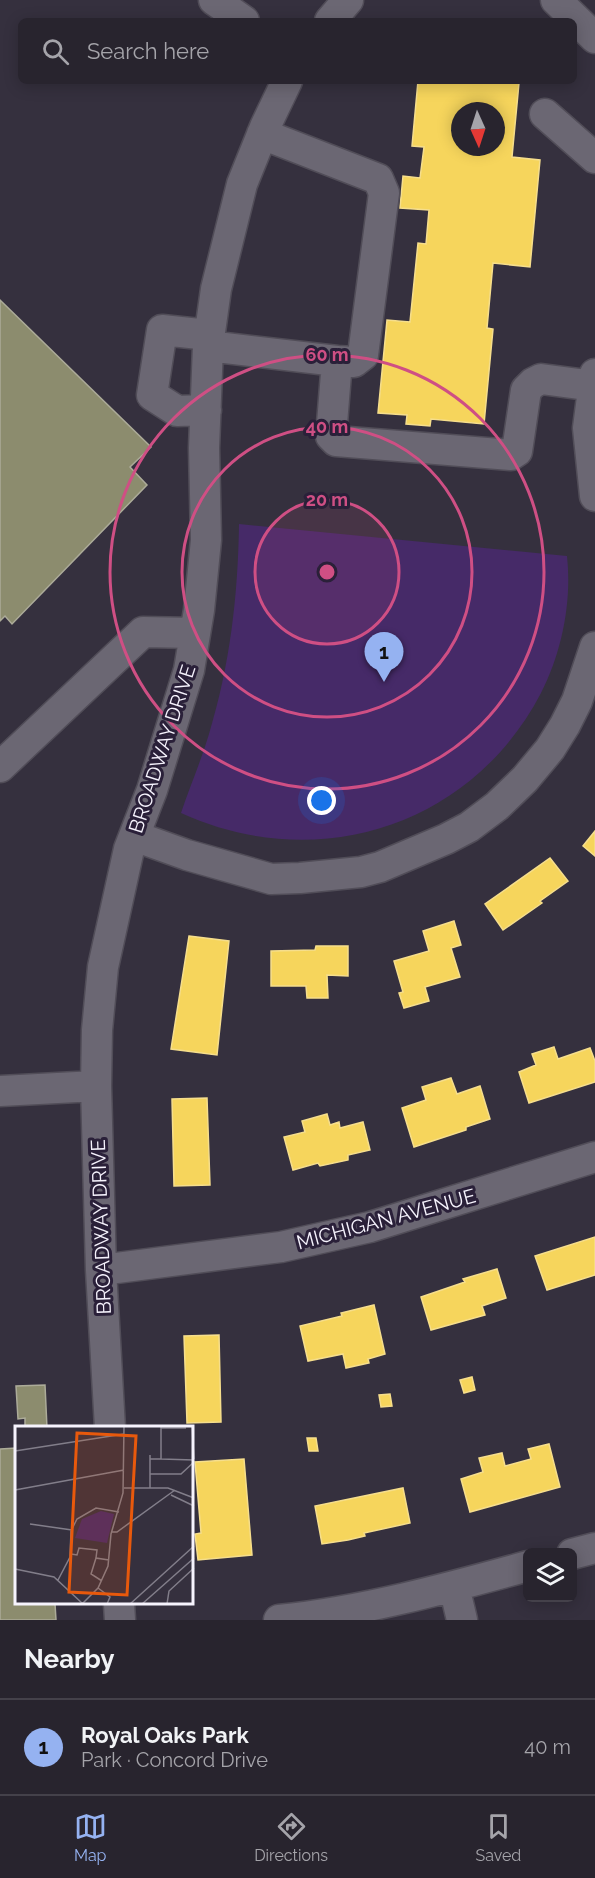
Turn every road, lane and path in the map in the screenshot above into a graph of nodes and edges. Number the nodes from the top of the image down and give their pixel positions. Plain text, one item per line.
1 (213, 0) edge
2 (348, 0) edge
3 (556, 0) edge
4 (240, 18) edge
5 (333, 18) edge
6 (574, 18) edge
7 (577, 20) edge
8 (595, 38) edge
9 (287, 84) edge
10 (544, 114) dead end
11 (262, 134) junction
12 (595, 158) edge
13 (209, 340) junction
14 (337, 361) junction
15 (594, 380) edge
16 (206, 410) junction
17 (595, 496) edge
18 (195, 633) junction
19 (595, 647) edge
20 (0, 767) edge
21 (134, 836) junction
22 (96, 1086) junction
23 (0, 1090) edge
24 (595, 1157) edge
25 (101, 1270) junction
26 (110, 1426) edge
27 (595, 1548) edge
28 (577, 1553) edge
29 (523, 1567) edge
30 (454, 1586) junction
31 (119, 1605) edge
32 (120, 1620) edge
33 (279, 1620) edge
34 (462, 1620) edge

1 - 4 street
2 - 5 street
3 - 6 street
7 - 8 street
9 - 11 street, BROADWAY DRIVE
10 - 12 street
11 - 13 street, BROADWAY DRIVE
11 - 14 street
13 - 14 street
13 - 16 street, BROADWAY DRIVE
13 - 16 street
14 - 15 street
15 - 17 street
16 - 18 street, BROADWAY DRIVE
18 - 20 street
18 - 21 street, BROADWAY DRIVE
19 - 21 street
21 - 22 street, BROADWAY DRIVE
22 - 23 street
22 - 25 street, BROADWAY DRIVE
24 - 25 street, MICHIGAN AVENUE
25 - 26 street, BROADWAY DRIVE
27 - 28 street
29 - 30 street
30 - 33 street
30 - 34 street
31 - 32 street

